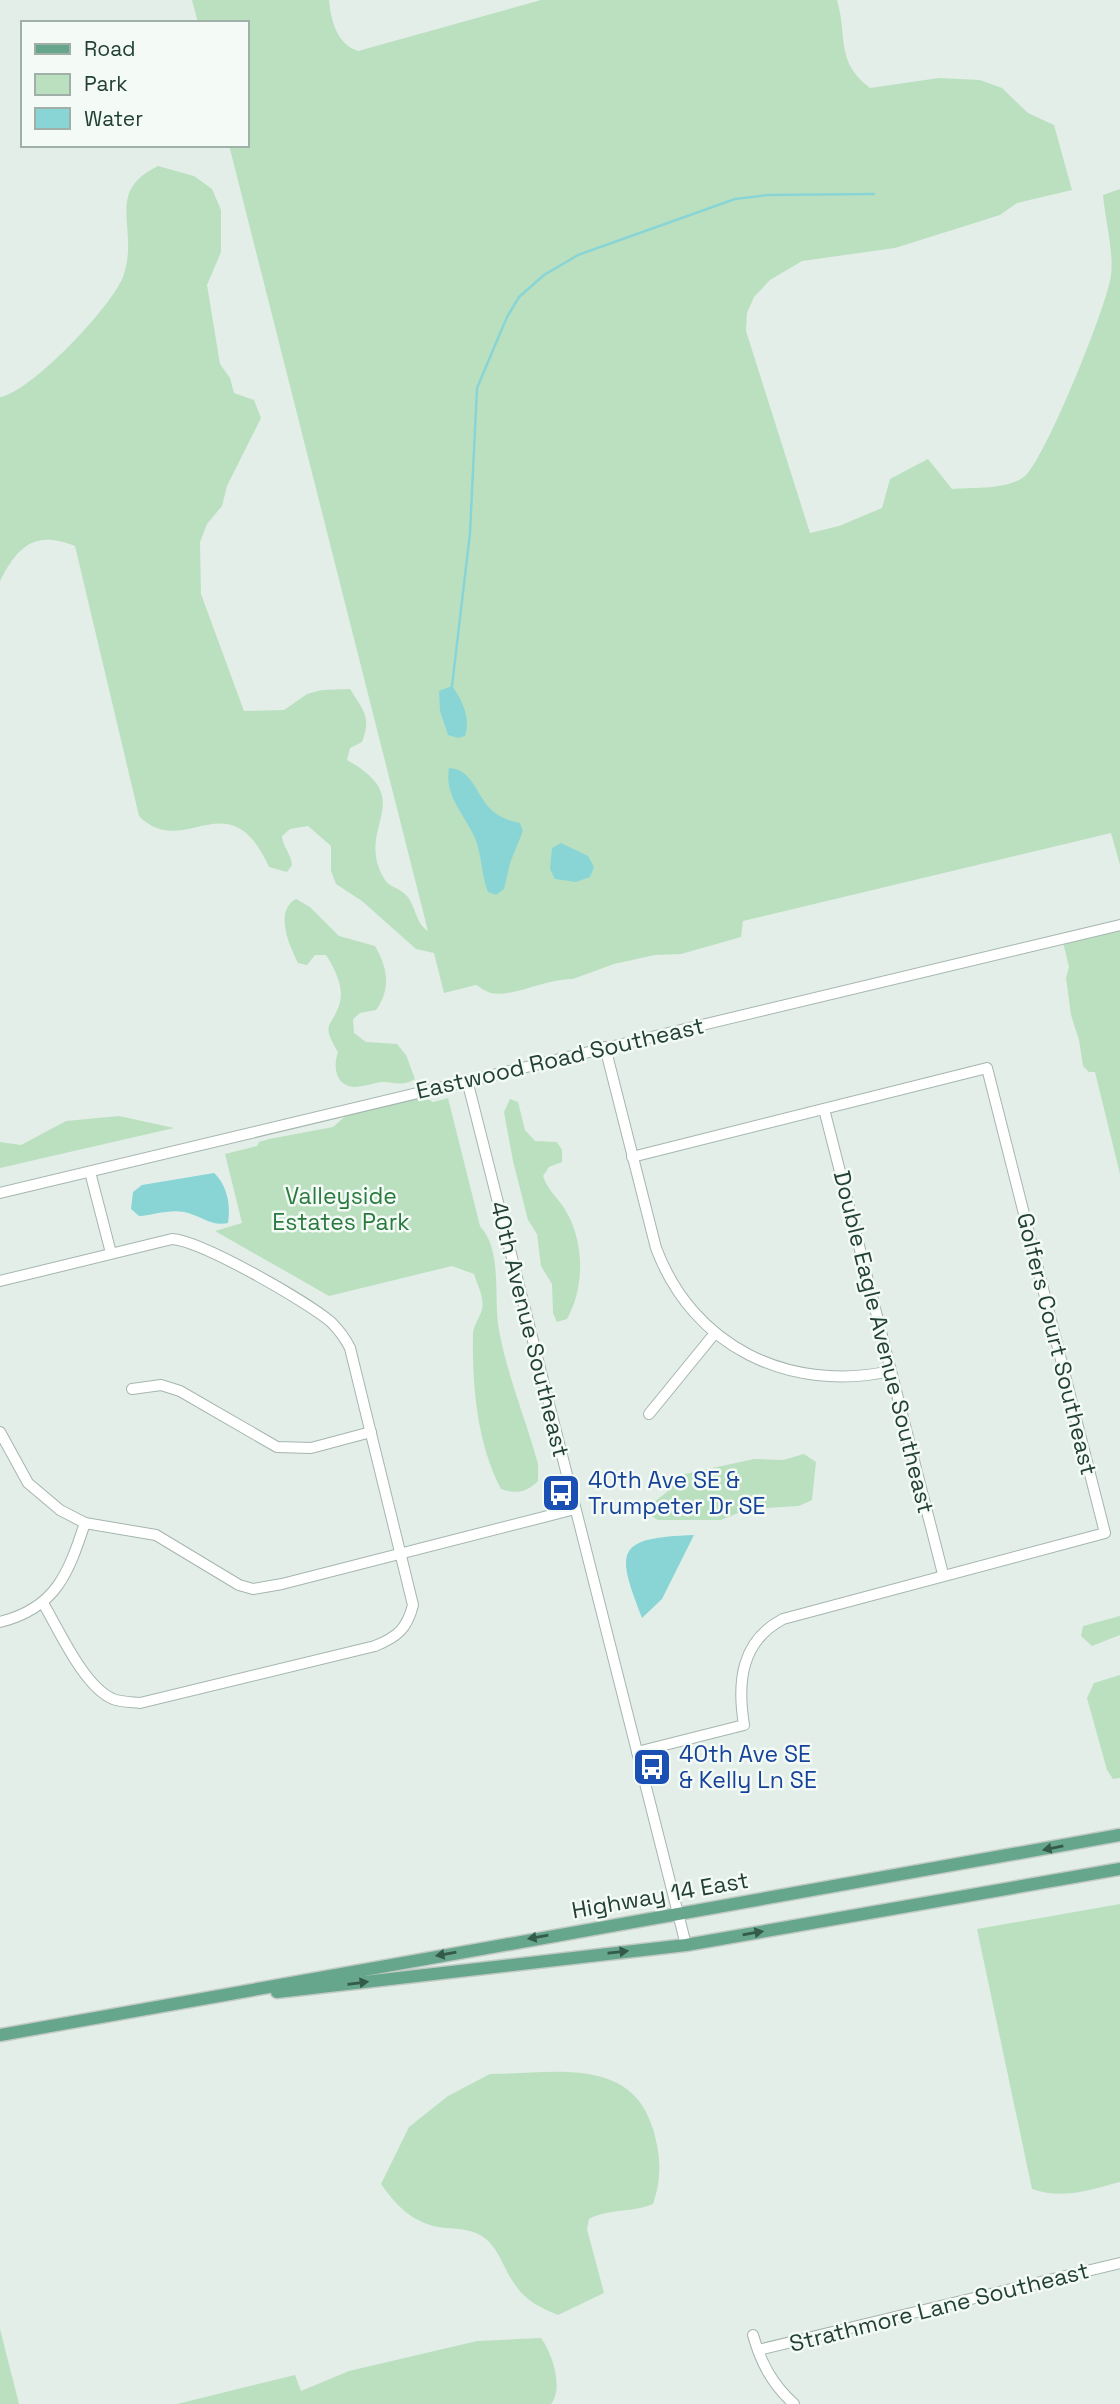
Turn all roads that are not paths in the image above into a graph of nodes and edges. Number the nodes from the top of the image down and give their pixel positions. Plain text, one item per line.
1 (1120, 925) edge
2 (605, 1047) junction
3 (467, 1080) junction
4 (824, 1109) junction
5 (632, 1157) junction
6 (90, 1172) junction
7 (0, 1193) edge
8 (111, 1253) junction
9 (0, 1282) edge
10 (715, 1333) junction
11 (891, 1371) junction
12 (132, 1389) dead end
13 (649, 1415) dead end
14 (0, 1432) edge
15 (371, 1432) junction
16 (575, 1508) junction
17 (86, 1523) junction
18 (402, 1554) junction
19 (943, 1574) junction
20 (43, 1603) junction
21 (0, 1622) edge
22 (637, 1752) junction
23 (1120, 1835) edge
24 (1120, 1869) edge
25 (678, 1913) junction
26 (685, 1945) junction
27 (206, 1999) junction
28 (0, 2035) edge
29 (1120, 2263) edge
30 (753, 2335) dead end
31 (758, 2350) junction
32 (794, 2404) edge

1 - 2 street, Eastwood Road Southeast
2 - 3 street, Eastwood Road Southeast
2 - 5 street
3 - 6 street, Eastwood Road Southeast
3 - 16 street, 40th Avenue Southeast
4 - 5 street, Golfers Court Southeast
4 - 11 street, Double Eagle Avenue Southeast
4 - 19 street, Golfers Court Southeast
5 - 10 street
6 - 7 street, Eastwood Road Southeast
6 - 8 street
8 - 9 street
8 - 15 street
10 - 11 street
10 - 13 street
11 - 19 street, Double Eagle Avenue Southeast
12 - 15 street
14 - 17 street
15 - 18 street
16 - 18 street
16 - 22 street, 40th Avenue Southeast
17 - 18 street
17 - 20 street
18 - 20 street
19 - 22 street, Golfers Court Southeast
20 - 21 street
22 - 25 street, 40th Avenue Southeast
23 -> 25 main road, Highway 14 East
26 -> 24 main road, Highway 14 East
25 - 26 street, 40th Avenue Southeast
25 -> 27 main road, Highway 14 East
27 -> 26 main road, Highway 14 East
27 - 28 main road, Highway 14 East
29 - 31 street, Strathmore Lane Southeast
30 - 31 street
31 - 32 street

